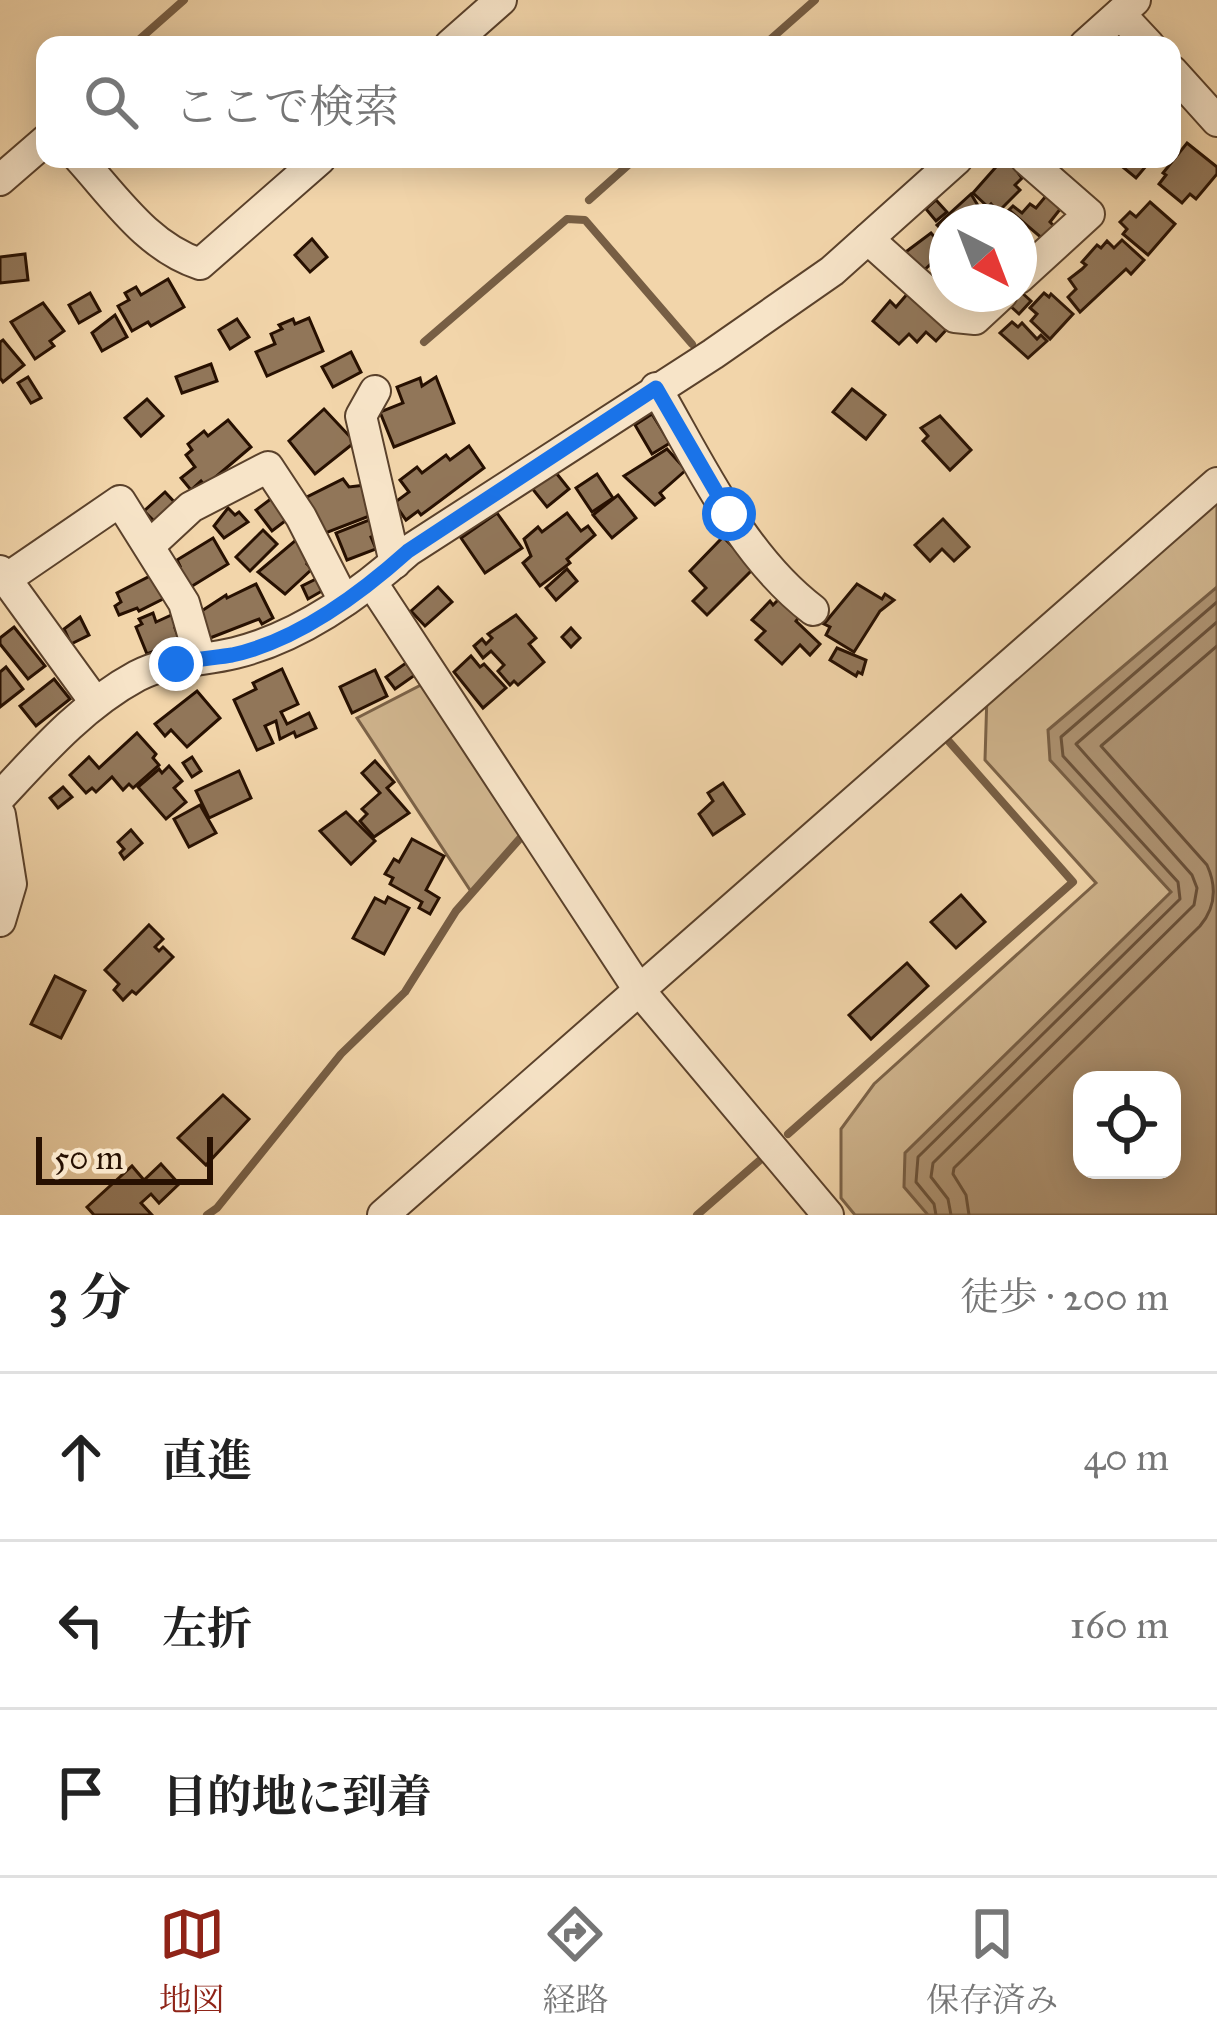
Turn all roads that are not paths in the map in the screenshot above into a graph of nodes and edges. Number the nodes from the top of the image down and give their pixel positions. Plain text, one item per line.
1 (501, 0) edge
2 (1128, 7) edge
3 (460, 36) edge
4 (1095, 36) edge
5 (1144, 36) edge
6 (1181, 81) edge
7 (1217, 121) edge
8 (36, 149) edge
9 (88, 168) edge
10 (310, 168) edge
11 (947, 168) edge
12 (1036, 168) edge
13 (0, 180) edge
14 (868, 239) junction
15 (1037, 262) edge
16 (929, 294) edge
17 (949, 312) edge
18 (983, 312) edge
19 (656, 388) junction
20 (375, 391) dead end
21 (1217, 482) edge
22 (149, 546) junction
23 (383, 573) junction
24 (3, 575) edge
25 (344, 601) junction
26 (813, 610) dead end
27 (200, 658) junction
28 (95, 702) junction
29 (0, 797) edge
30 (0, 815) edge
31 (0, 922) edge
32 (639, 990) junction
33 (382, 1215) edge
34 (828, 1215) edge

1 - 3 street
2 - 4 street
2 - 5 street
6 - 7 street
8 - 13 street
9 - 10 street
11 - 14 street
12 - 15 street
14 - 16 street
14 - 19 street
17 - 18 street
19 - 23 street
19 - 26 street
20 - 23 street
21 - 32 street
22 - 24 street
22 - 25 street
22 - 27 street
23 - 25 street
23 - 32 street
24 - 28 street
25 - 27 street
27 - 28 street
28 - 29 street
30 - 31 street
32 - 33 street
32 - 34 street

